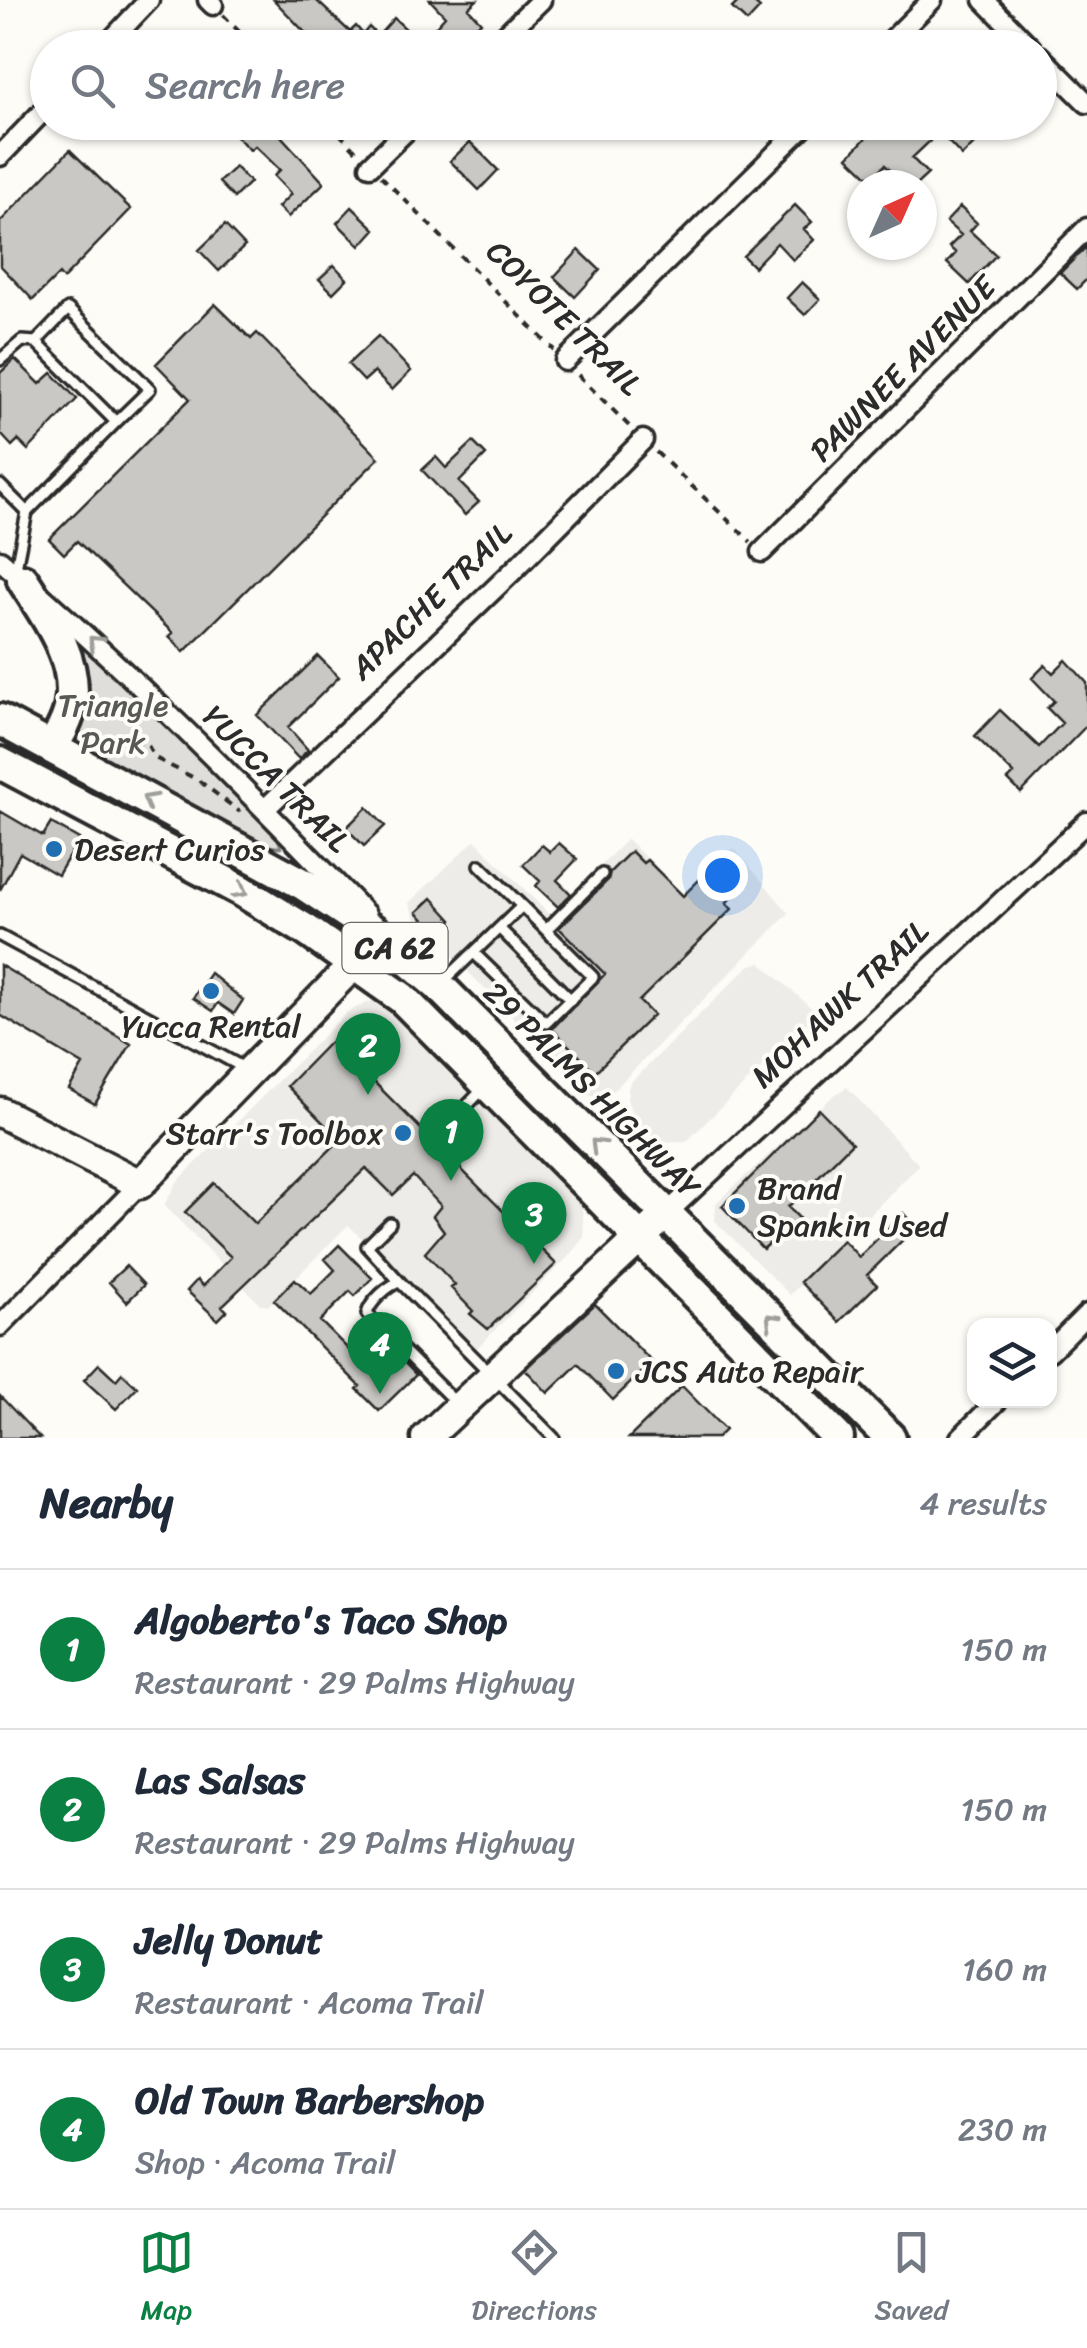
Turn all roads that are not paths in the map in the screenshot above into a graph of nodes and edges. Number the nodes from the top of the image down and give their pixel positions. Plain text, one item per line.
1 (149, 0) edge
2 (541, 0) edge
3 (932, 0) edge
4 (984, 0) edge
5 (121, 30) edge
6 (510, 30) edge
7 (902, 30) edge
8 (1013, 30) edge
9 (1057, 73) edge
10 (1087, 103) edge
11 (30, 125) edge
12 (396, 140) edge
13 (790, 140) edge
14 (0, 156) edge
15 (370, 166) road end
16 (1087, 228) edge
17 (36, 342) junction
18 (0, 360) edge
19 (565, 361) road end
20 (116, 422) junction
21 (642, 440) road end
22 (0, 485) edge
23 (26, 512) junction
24 (762, 552) road end
25 (13, 571) edge
26 (0, 720) edge
27 (58, 736) junction
28 (0, 764) edge
29 (261, 805) junction
30 (1087, 822) edge
31 (480, 865) dead end
32 (602, 874) dead end
33 (522, 906) junction
34 (498, 928) junction
35 (546, 930) junction
36 (0, 936) edge
37 (474, 953) junction
38 (355, 963) junction
39 (415, 964) junction
40 (439, 986) junction
41 (571, 1000) junction
42 (249, 1072) junction
43 (490, 1083) junction
44 (0, 1112) edge
45 (451, 1122) dead end
46 (140, 1184) junction
47 (666, 1214) junction
48 (390, 1223) dead end
49 (640, 1238) junction
50 (400, 1282) junction
51 (1087, 1314) edge
52 (0, 1326) edge
53 (1057, 1344) edge
54 (492, 1375) junction
55 (460, 1406) junction
56 (990, 1408) edge
57 (426, 1438) edge
58 (554, 1438) edge
59 (838, 1438) edge
60 (890, 1438) edge
61 (960, 1438) edge

1 - 5 street
2 - 6 street
3 - 7 street
4 - 8 street
9 - 10 street
11 - 14 street
12 - 15 street
13 - 19 street
16 - 24 street, PAWNEE AVENUE
17 - 18 lane
17 - 20 lane
17 - 20 lane
20 - 23 lane
21 - 29 street, APACHE TRAIL
22 - 23 lane
23 - 25 lane
25 - 27 main road
29 -> 25 street, YUCCA TRAIL
26 - 27 main road, 29 PALMS HIGHWAY / CA 62
39 -> 27 main road, 29 PALMS HIGHWAY / CA 62
28 -> 38 main road, 29 PALMS HIGHWAY / CA 62
29 - 39 street, YUCCA TRAIL
30 - 47 street, MOHAWK TRAIL
31 - 33 lane
32 - 35 lane
33 - 34 lane
33 - 35 lane
34 - 37 lane
34 - 41 lane
35 - 41 lane
36 - 42 lane
37 - 40 lane
37 - 41 lane
38 - 42 street
38 - 43 main road, 29 PALMS HIGHWAY / CA 62
39 - 40 main road, 29 PALMS HIGHWAY / CA 62
47 -> 40 main road, 29 PALMS HIGHWAY / CA 62
42 - 46 street
43 - 45 lane
43 - 49 main road, 29 PALMS HIGHWAY / CA 62
44 - 46 street
46 - 52 street
47 - 49 street, MOHAWK TRAIL
60 -> 47 main road, 29 PALMS HIGHWAY / CA 62
48 - 50 lane
49 - 54 street, MOHAWK TRAIL
49 - 59 main road, 29 PALMS HIGHWAY / CA 62
50 - 54 lane
50 - 55 lane
51 - 53 street
54 - 55 street, MOHAWK TRAIL
54 - 58 lane
55 - 57 street, MOHAWK TRAIL
56 - 61 street

